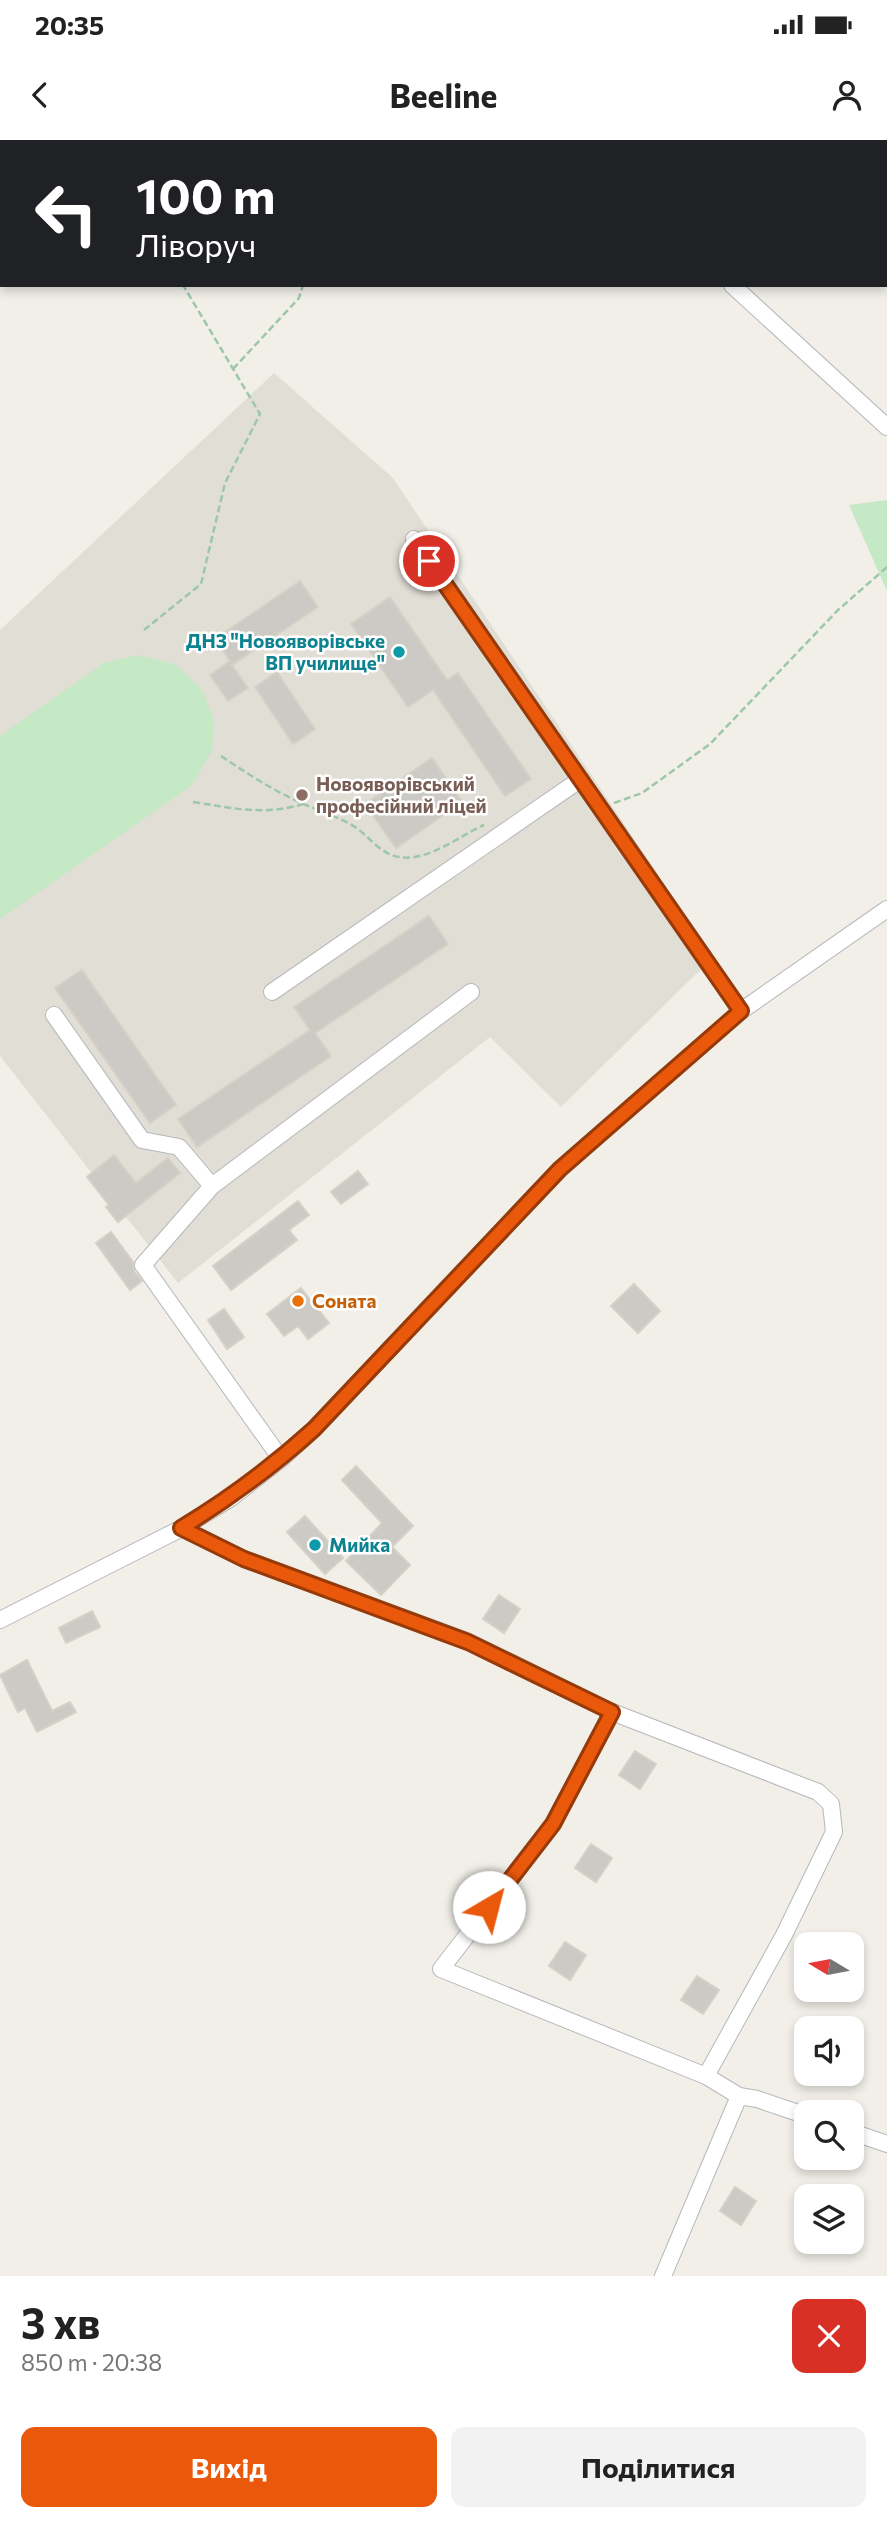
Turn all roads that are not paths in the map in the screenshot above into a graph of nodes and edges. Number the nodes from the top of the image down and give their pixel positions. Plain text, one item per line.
1 (734, 287) edge
2 (887, 427) edge
3 (414, 539) dead end
4 (581, 779) junction
5 (887, 909) edge
6 (272, 992) dead end
7 (471, 992) dead end
8 (741, 1011) junction
9 (54, 1015) dead end
10 (212, 1186) junction
11 (281, 1459) junction
12 (181, 1528) junction
13 (0, 1620) edge
14 (612, 1712) junction
15 (706, 2076) junction
16 (739, 2096) junction
17 (794, 2112) edge
18 (864, 2136) edge
19 (887, 2144) edge
20 (663, 2276) edge

1 - 2 street
3 - 4 street
4 - 6 street
4 - 8 street
5 - 8 street
7 - 10 street
8 - 11 street
9 - 10 street
10 - 11 street
11 - 12 street
12 - 13 street
12 - 14 street
14 - 15 street
14 - 15 street
15 - 16 street
16 - 17 street
16 - 20 street
18 - 19 street

